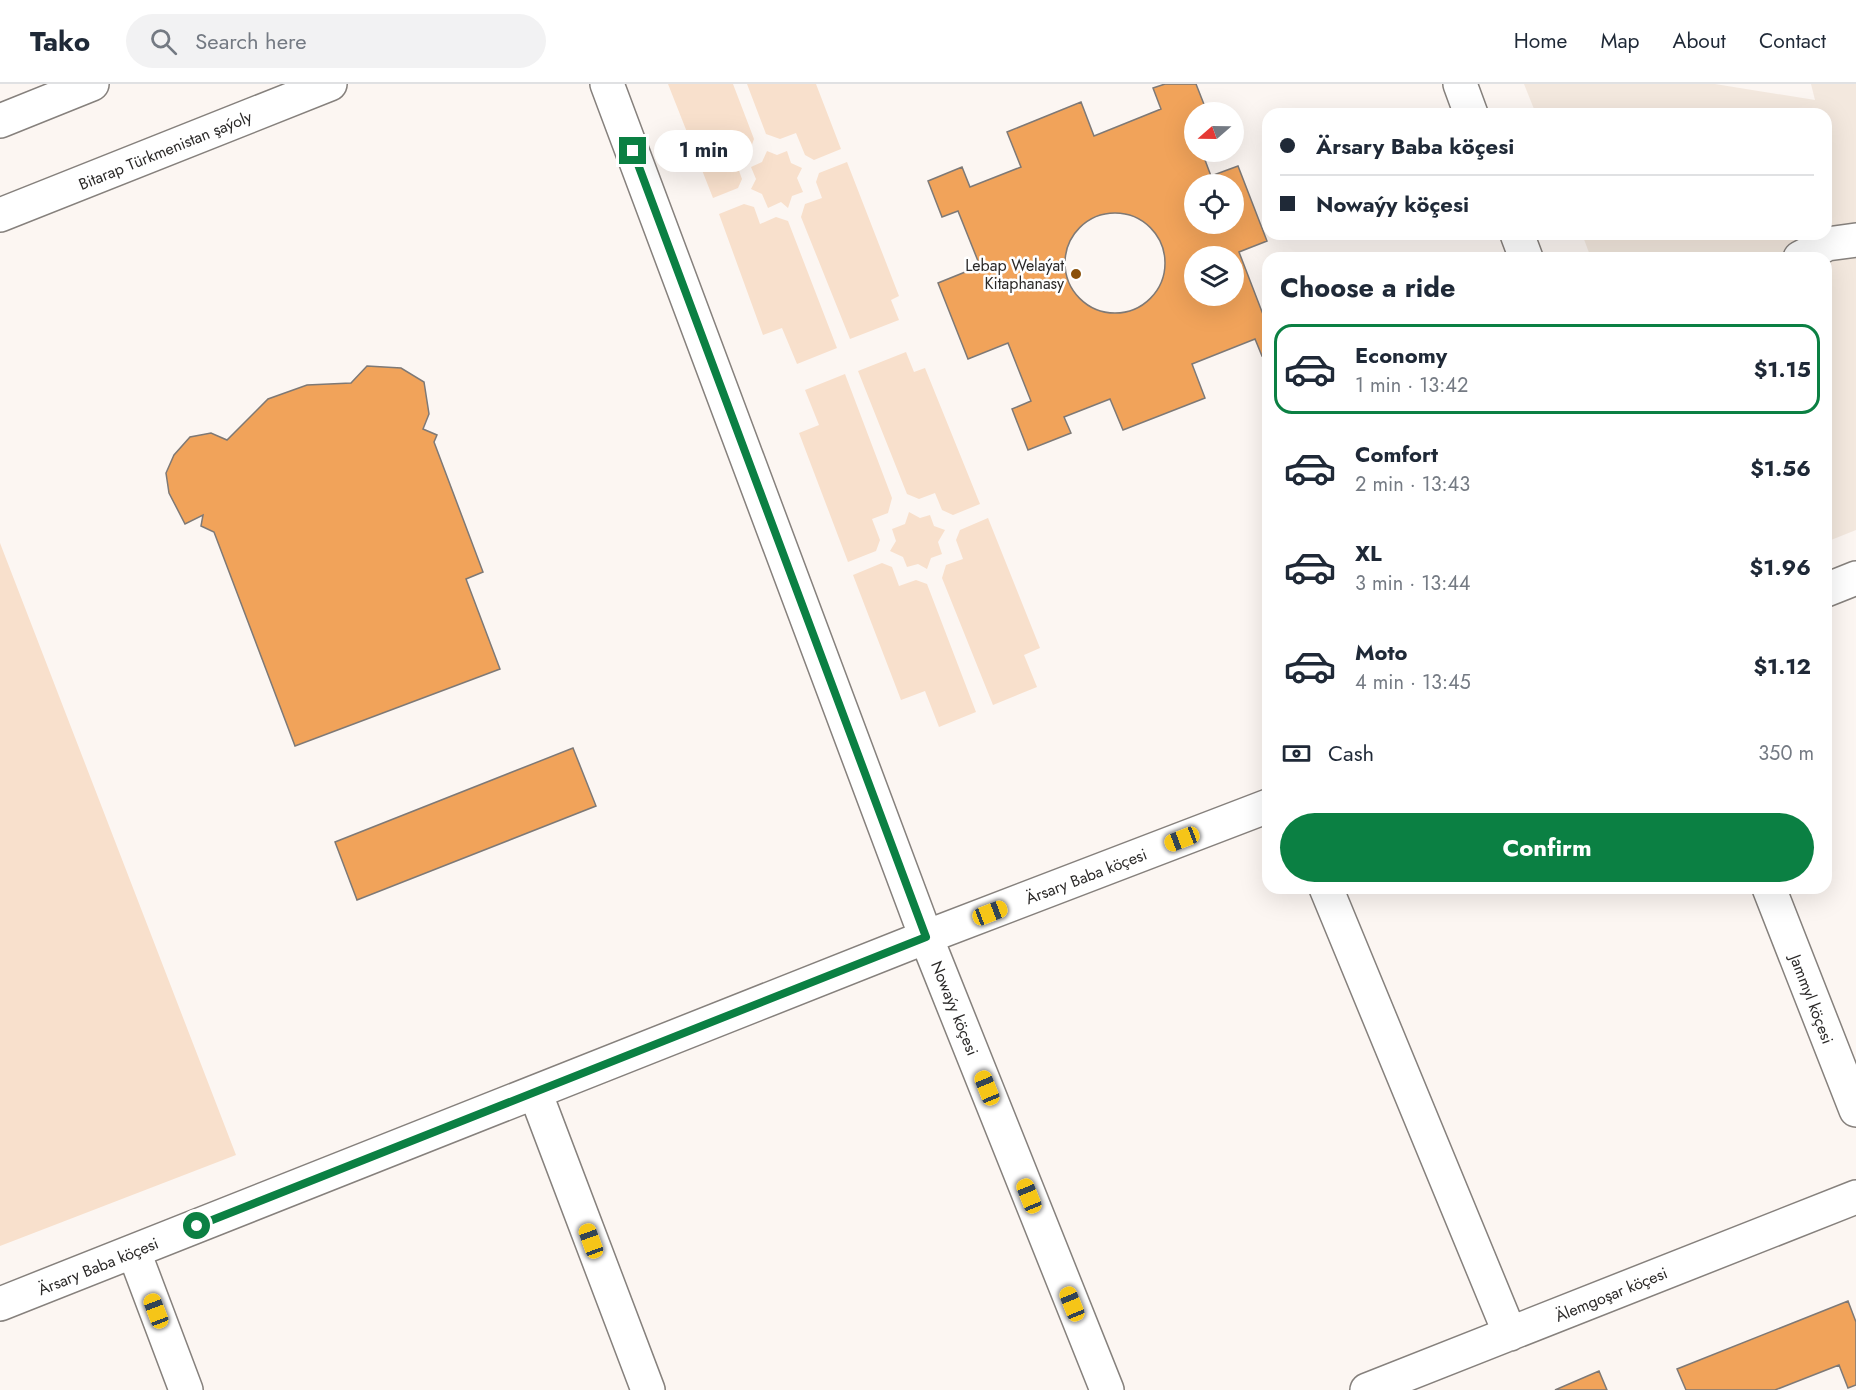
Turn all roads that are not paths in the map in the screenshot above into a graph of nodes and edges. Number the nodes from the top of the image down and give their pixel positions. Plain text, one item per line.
1 (93, 84) edge
2 (330, 84) edge
3 (607, 84) edge
4 (1460, 84) edge
5 (1469, 108) edge
6 (0, 121) edge
7 (0, 215) edge
8 (1856, 240) edge
9 (1812, 252) edge
10 (1856, 578) edge
11 (1832, 588) edge
12 (1262, 808) edge
13 (1328, 894) edge
14 (1771, 894) edge
15 (926, 937) junction
16 (535, 1092) junction
17 (1856, 1110) edge
18 (1856, 1197) edge
19 (134, 1252) junction
20 (0, 1304) edge
21 (1510, 1334) junction
22 (186, 1390) edge
23 (648, 1390) edge
24 (1107, 1390) edge
25 (1367, 1390) edge

1 - 6 street
2 - 7 street, Bitarap Türkmenistan şaýoly
3 - 15 street, Nowaýy köçesi
4 - 5 street
8 - 9 street
10 - 11 street
12 - 15 street, Ärsary Baba köçesi
13 - 21 street
14 - 17 street, Jammyl köçesi
15 - 16 street, Ärsary Baba köçesi
15 - 24 street, Nowaýy köçesi
16 - 19 street, Ärsary Baba köçesi
16 - 23 street
18 - 21 street, Älemgoşar köçesi
19 - 20 street, Ärsary Baba köçesi
19 - 22 street
21 - 25 street, Älemgoşar köçesi

